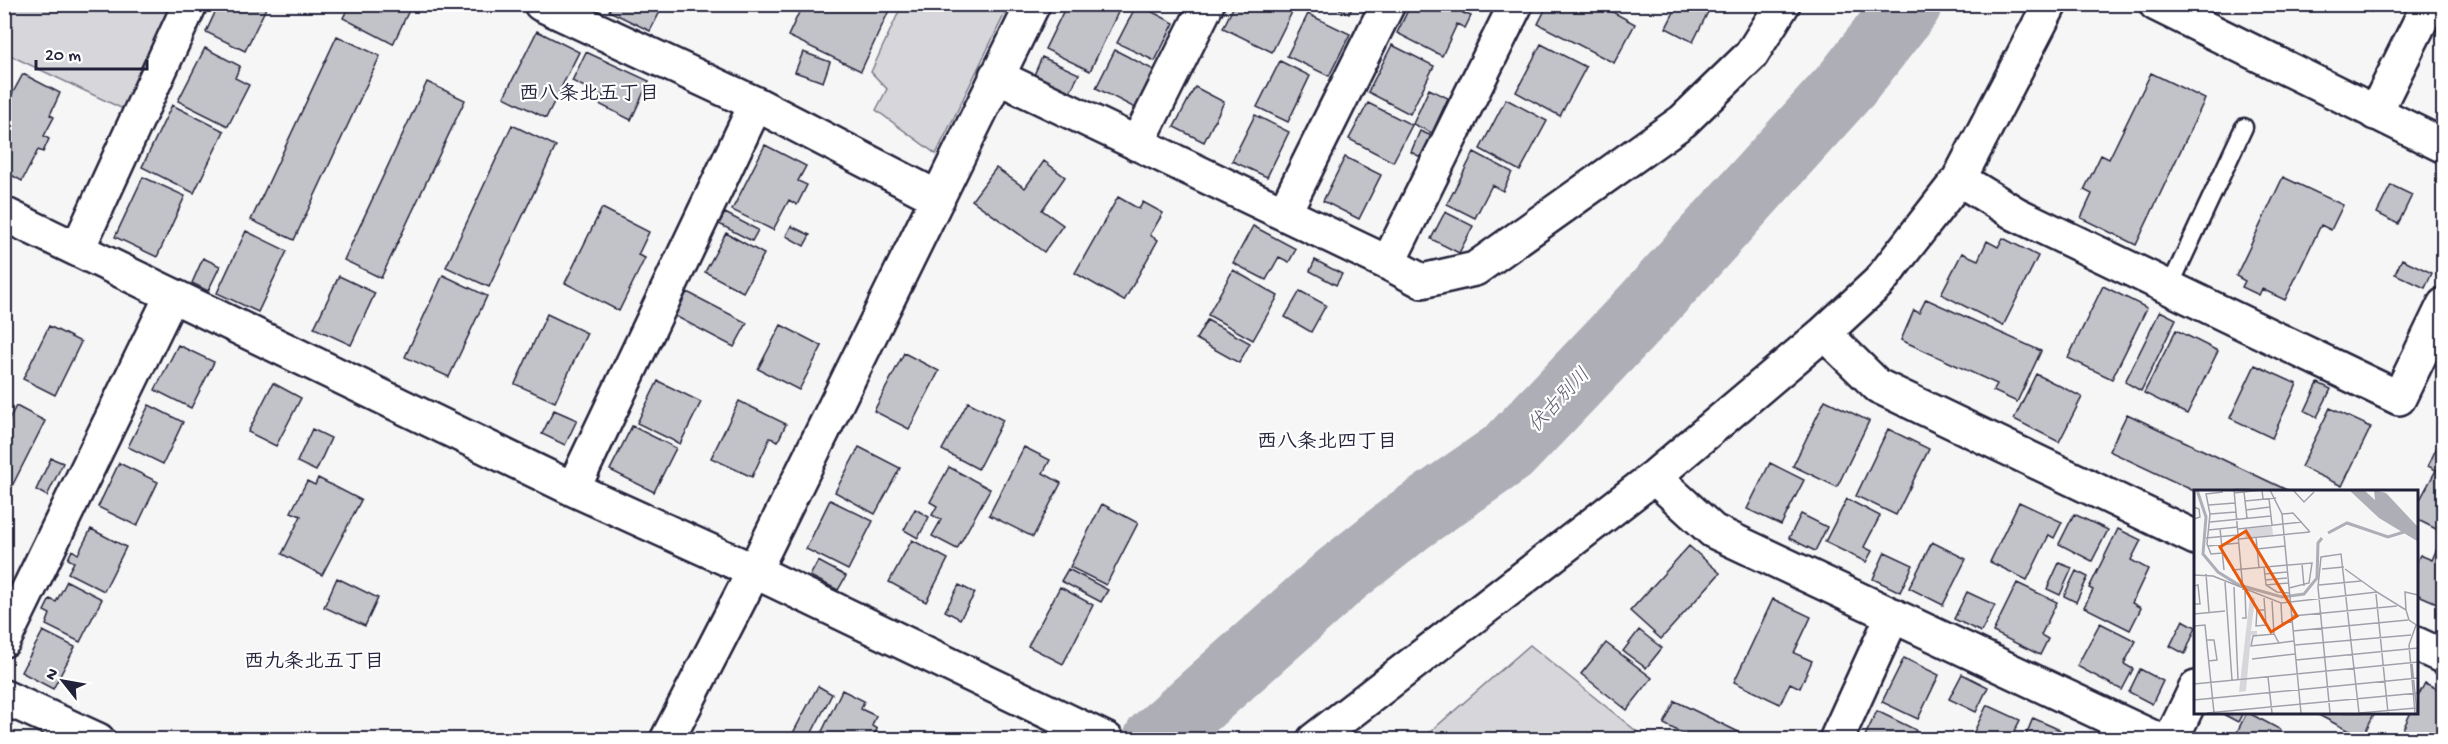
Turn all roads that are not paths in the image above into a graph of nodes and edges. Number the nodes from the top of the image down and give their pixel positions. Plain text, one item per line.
1 (190, 4) edge
2 (541, 4) edge
3 (1033, 4) edge
4 (1208, 4) edge
5 (1388, 4) edge
6 (1516, 4) edge
7 (1783, 4) edge
8 (2050, 4) edge
9 (2156, 4) edge
10 (2429, 4) edge
11 (996, 76) junction
12 (756, 104) junction
13 (2375, 113) junction
14 (2244, 128) dead end
15 (1137, 144) junction
16 (2444, 146) edge
17 (1959, 179) junction
18 (938, 198) junction
19 (1284, 213) junction
20 (4, 214) edge
21 (78, 248) junction
22 (1388, 263) junction
23 (2169, 288) junction
24 (172, 295) junction
25 (2444, 305) edge
26 (1824, 333) junction
27 (1654, 477) junction
28 (573, 489) junction
29 (2194, 537) edge
30 (754, 571) junction
31 (1893, 615) junction
32 (4, 640) edge
33 (2418, 645) edge
34 (2444, 657) edge
35 (2194, 692) edge
36 (4, 697) edge
37 (98, 740) edge
38 (667, 740) edge
39 (1107, 740) edge
40 (1314, 740) edge
41 (1836, 740) edge
42 (2158, 740) edge
43 (2171, 740) edge

1 - 21 street
2 - 12 street
3 - 11 street
4 - 15 street
5 - 19 street
6 - 22 street
7 - 22 street
8 - 17 street
9 - 13 street
10 - 13 street
11 - 15 street
11 - 18 street
12 - 18 street
12 - 28 street
13 - 16 street
14 - 23 lane
15 - 19 street
17 - 23 street
17 - 26 street
18 - 30 street
19 - 22 street
20 - 21 street
21 - 24 street
23 - 25 street
24 - 28 street
24 - 32 street
26 - 27 street
26 - 29 street
27 - 31 street
27 - 40 street
28 - 30 street
30 - 38 street
30 - 39 street
31 - 41 street
31 - 42 street
33 - 34 street
35 - 43 street
36 - 37 street

